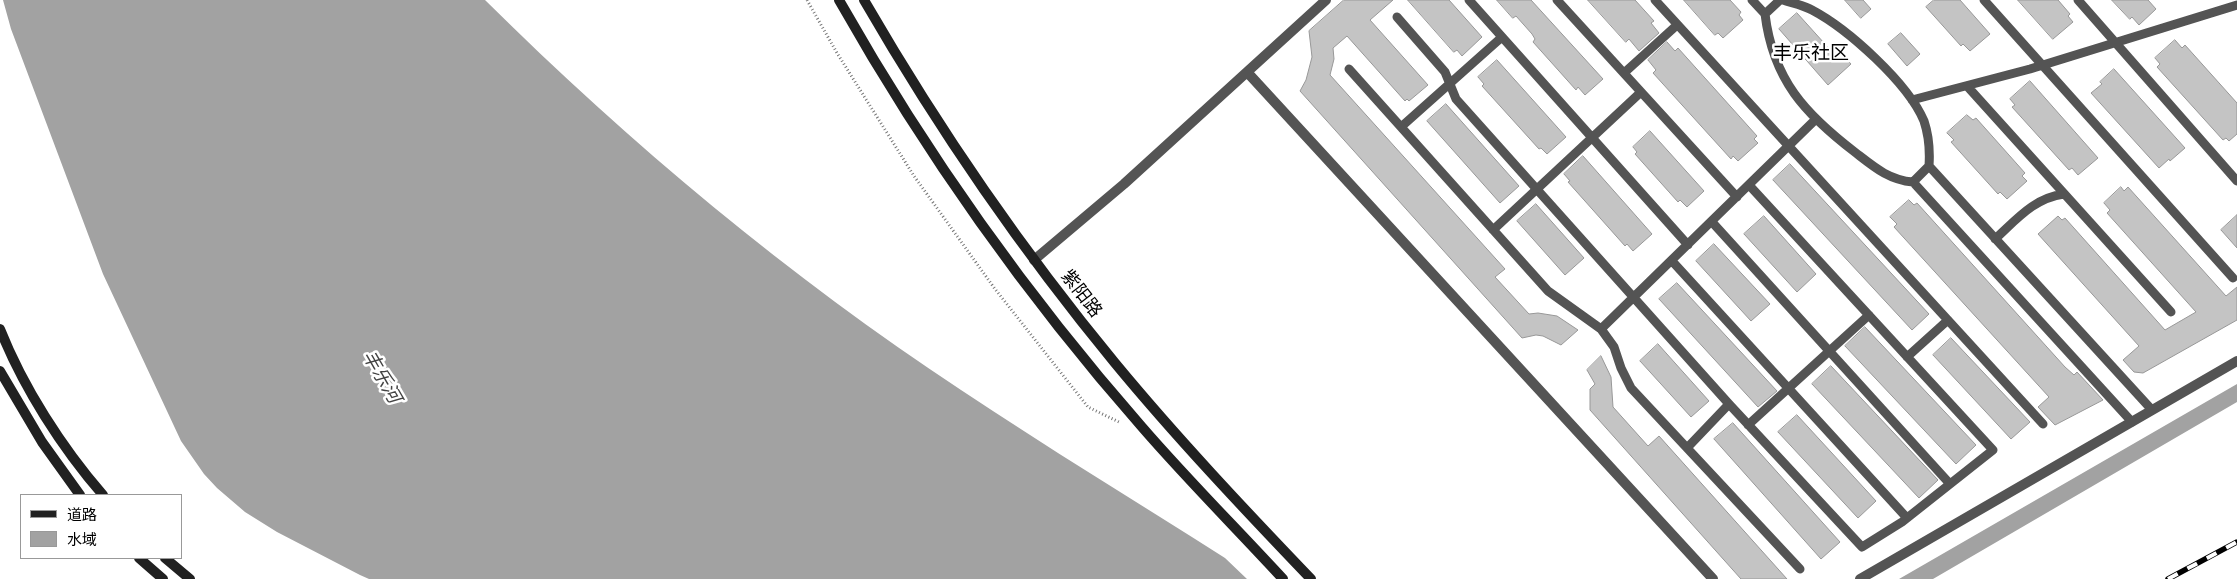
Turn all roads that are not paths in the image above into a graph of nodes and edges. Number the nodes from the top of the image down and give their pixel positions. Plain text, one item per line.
1 (839, 0) edge
2 (864, 0) edge
3 (1326, 0) edge
4 (1469, 0) edge
5 (1557, 0) edge
6 (1655, 0) edge
7 (1752, 0) edge
8 (1781, 0) edge
9 (1984, 0) edge
10 (2078, 0) edge
11 (1808, 3) edge
12 (2237, 5) edge
13 (1765, 14) junction
14 (1397, 17) dead end
15 (1677, 25) junction
16 (1502, 37) junction
17 (2116, 43) junction
18 (2043, 66) junction
19 (1348, 68) dead end
20 (1247, 72) junction
21 (1624, 73) junction
22 (1450, 83) junction
23 (1967, 86) junction
24 (1641, 92) junction
25 (1912, 100) junction
26 (1815, 120) junction
27 (1401, 127) junction
28 (1592, 138) junction
29 (1789, 146) junction
30 (1929, 166) junction
31 (2237, 181) edge
32 (1913, 182) junction
33 (1749, 185) junction
34 (1537, 189) junction
35 (2064, 194) junction
36 (1737, 197) junction
37 (1712, 222) junction
38 (1493, 230) junction
39 (1995, 239) junction
40 (1688, 245) junction
41 (1034, 260) junction
42 (1672, 261) junction
43 (2233, 278) dead end
44 (1634, 298) junction
45 (2171, 312) dead end
46 (1868, 315) junction
47 (1948, 320) junction
48 (0, 329) edge
49 (1601, 329) junction
50 (1830, 351) junction
51 (1907, 357) junction
52 (2237, 362) edge
53 (0, 371) edge
54 (1788, 389) junction
55 (1729, 404) junction
56 (2152, 410) junction
57 (2132, 422) junction
58 (2043, 424) dead end
59 (1748, 425) junction
60 (1687, 448) junction
61 (1950, 484) junction
62 (79, 494) edge
63 (102, 494) edge
64 (1907, 518) junction
65 (140, 559) edge
66 (166, 559) edge
67 (1800, 568) dead end
68 (163, 579) edge
69 (190, 579) edge
70 (1283, 579) edge
71 (1311, 579) edge
72 (1713, 579) edge
73 (1860, 579) edge

1 - 70 main road
2 - 41 main road, 紫阳路
3 - 20 street
4 - 16 lane
5 - 21 lane
6 - 15 lane
7 - 13 lane
8 - 11 lane
8 - 13 lane
9 - 18 lane
10 - 17 lane
11 - 25 lane
12 - 17 lane
13 - 26 lane
14 - 22 lane
15 - 21 lane
15 - 29 lane
16 - 22 lane
16 - 28 lane
17 - 18 lane
17 - 31 lane
18 - 23 lane
18 - 43 lane
19 - 27 lane
20 - 41 street
20 - 72 street
21 - 24 lane
22 - 27 lane
22 - 34 lane
23 - 25 lane
23 - 35 lane
24 - 28 lane
24 - 36 lane
25 - 30 lane
26 - 29 lane
26 - 32 lane
27 - 38 lane
28 - 34 lane
28 - 40 lane
29 - 33 lane
29 - 47 lane
30 - 32 lane
30 - 39 lane
32 - 57 lane
33 - 36 lane
33 - 46 lane
34 - 38 lane
34 - 44 lane
35 - 39 lane
35 - 45 lane
36 - 37 lane
37 - 40 lane
37 - 50 lane
38 - 49 lane
39 - 56 lane
40 - 42 lane
41 - 71 main road, 紫阳路
42 - 44 lane
42 - 54 lane
44 - 49 lane
44 - 55 lane
46 - 50 lane
46 - 51 lane
47 - 51 lane
47 - 58 lane
48 - 63 main road
49 - 60 lane
50 - 54 lane
50 - 61 lane
51 - 61 lane
52 - 56 street
53 - 62 main road
54 - 59 lane
54 - 64 lane
55 - 59 lane
55 - 60 lane
56 - 57 street
57 - 73 street
59 - 64 lane
60 - 67 lane
61 - 64 lane
65 - 68 main road
66 - 69 main road

